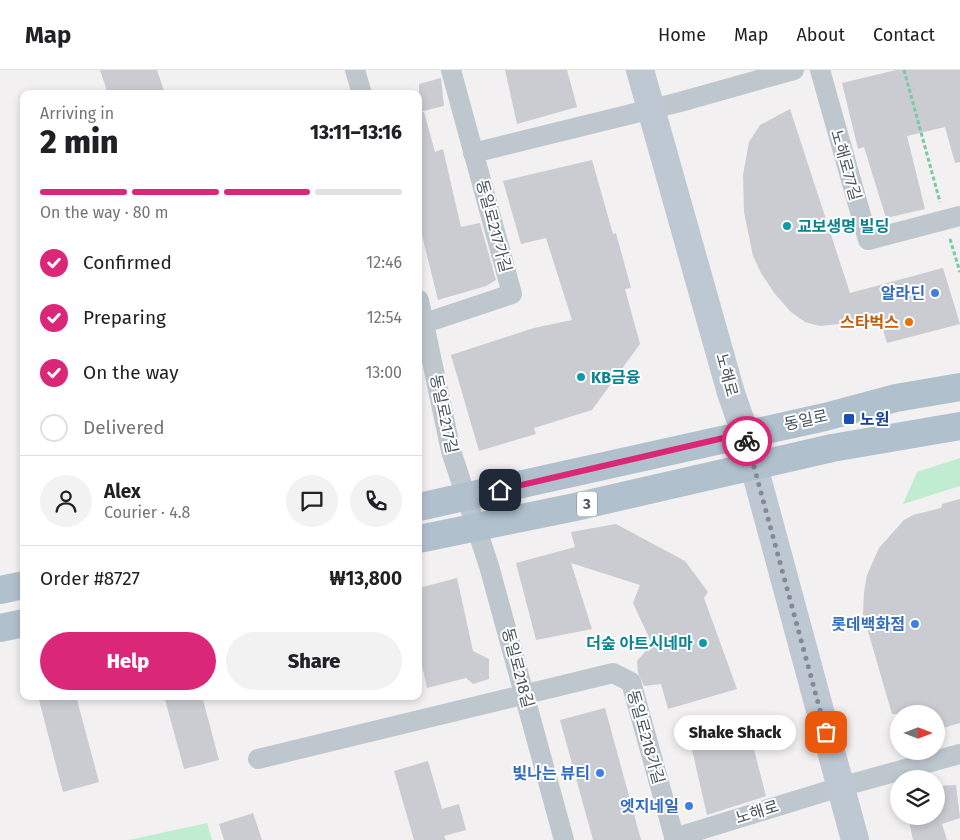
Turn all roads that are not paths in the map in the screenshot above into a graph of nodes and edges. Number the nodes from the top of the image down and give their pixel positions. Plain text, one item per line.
1 (355, 70) edge
2 (450, 70) edge
3 (640, 70) edge
4 (794, 70) edge
5 (820, 70) edge
6 (361, 90) edge
7 (649, 108) junction
8 (474, 153) junction
9 (952, 218) edge
10 (422, 312) edge
11 (425, 323) junction
12 (960, 387) edge
13 (960, 426) edge
14 (745, 433) junction
15 (755, 467) junction
16 (465, 497) junction
17 (422, 506) edge
18 (476, 527) junction
19 (422, 538) edge
20 (20, 586) edge
21 (0, 590) edge
22 (20, 624) edge
23 (0, 628) edge
24 (525, 694) junction
25 (960, 754) edge
26 (258, 759) dead end
27 (840, 787) junction
28 (675, 839) edge
29 (564, 840) edge
30 (855, 840) edge

1 - 6 street
2 - 8 street, 동일로217가길
3 - 7 main road, 노해로
4 - 7 street
5 - 9 street, 노해로77길
7 - 8 street
7 - 14 main road, 노해로
8 - 11 street, 동일로217가길
10 - 11 street, 동일로217길
11 - 16 street, 동일로217길
12 - 14 main road, 동일로 / 3
13 - 15 main road, 동일로 / 3
14 - 15 main road, 노해로
14 - 16 main road, 동일로 / 3
15 - 18 main road, 동일로 / 3
15 - 27 main road, 노해로
16 - 17 main road, 동일로 / 3
16 - 18 street, 동일로218길
18 - 19 main road, 동일로 / 3
18 - 24 street, 동일로218길
20 - 21 main road
22 - 23 main road
24 - 26 street, 동일로218가길
24 - 28 street, 동일로218가길
24 - 29 street, 동일로218길
25 - 27 street
27 - 28 street, 노해로
27 - 30 main road, 노해로

